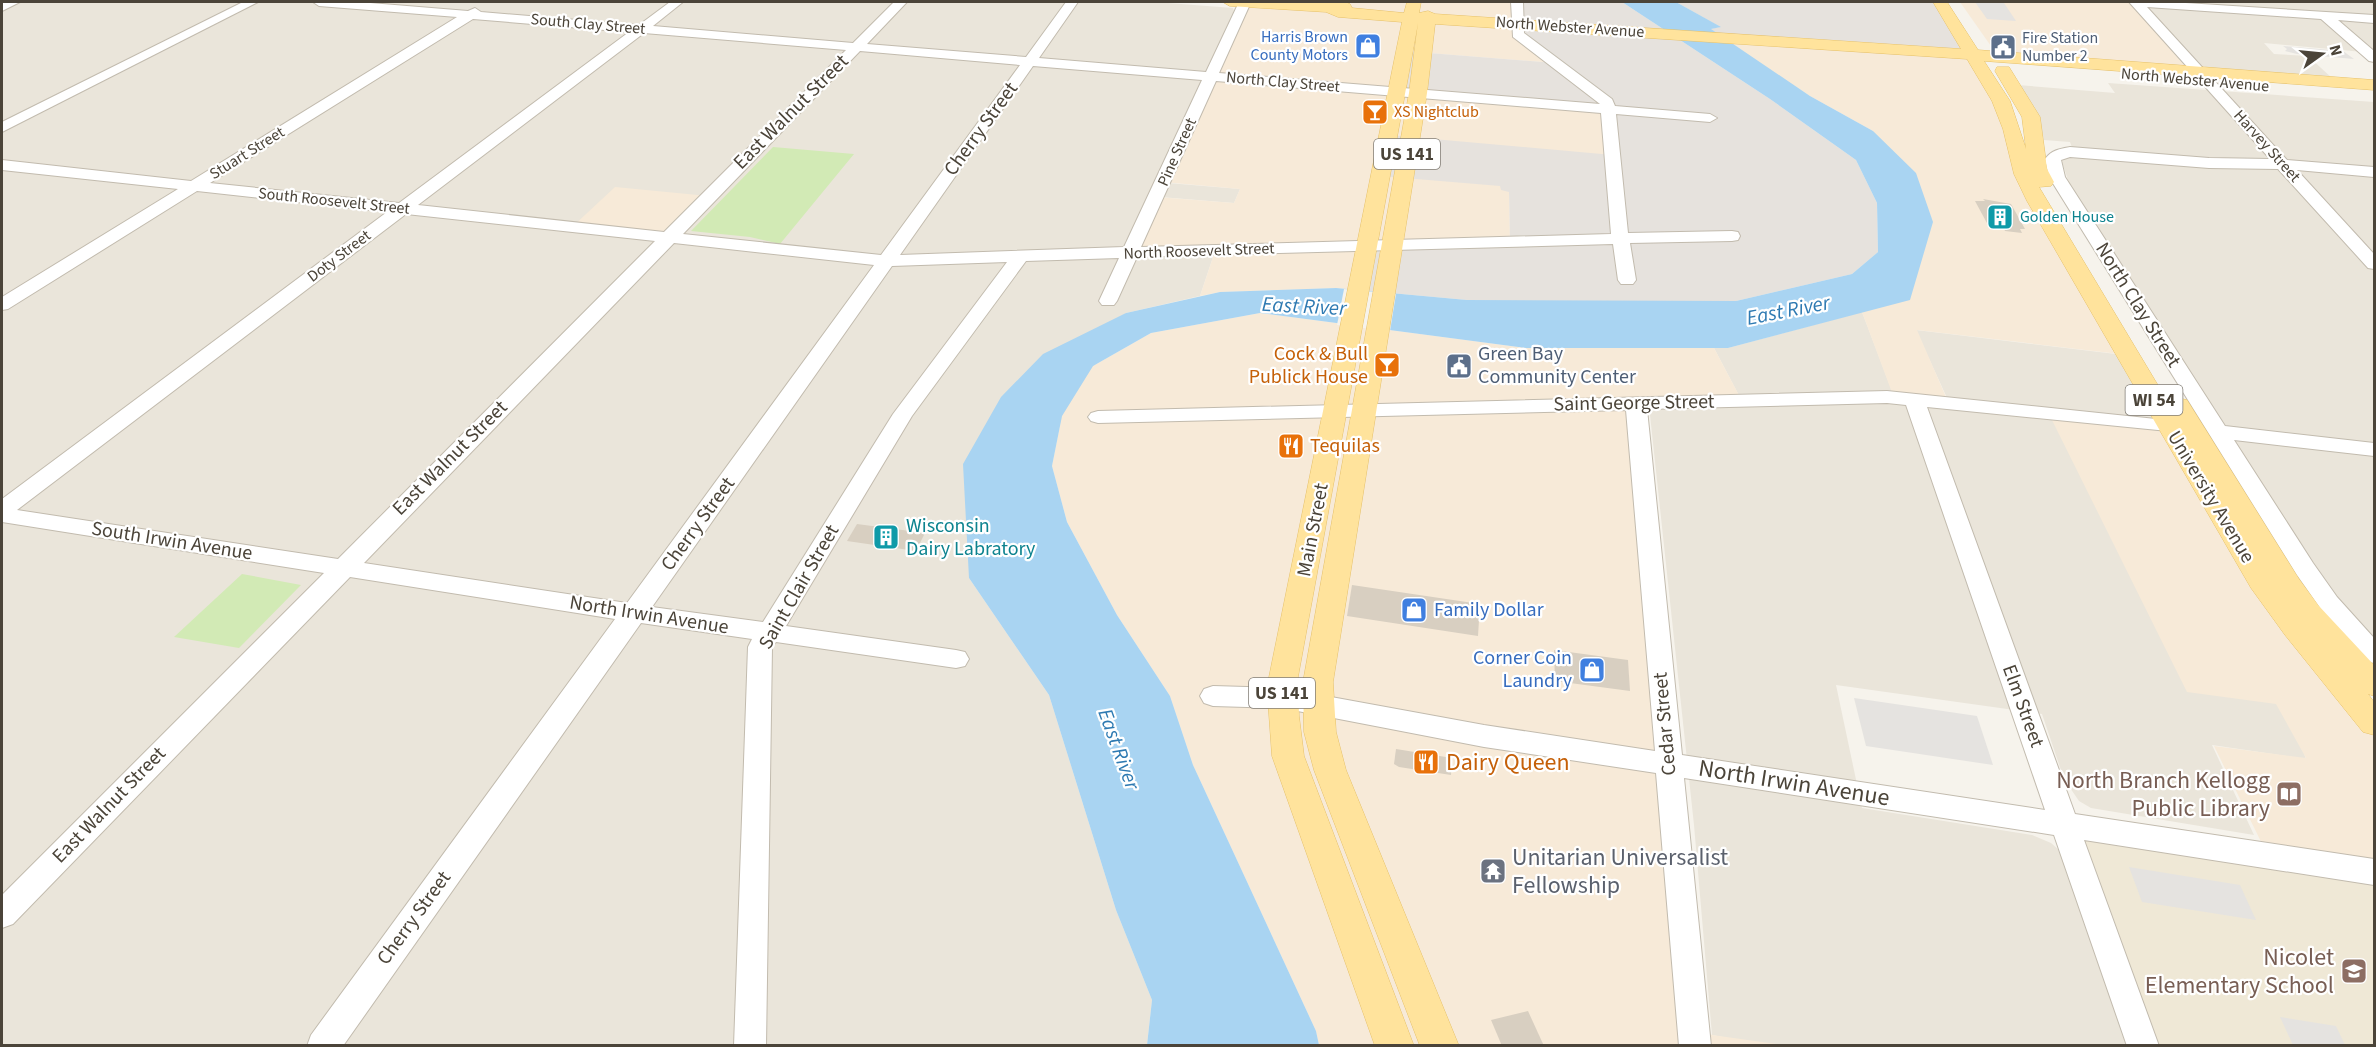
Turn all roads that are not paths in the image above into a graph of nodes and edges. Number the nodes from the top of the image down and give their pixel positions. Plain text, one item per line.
1 (14, 2) edge
2 (252, 2) edge
3 (319, 2) edge
4 (491, 2) edge
5 (677, 2) edge
6 (900, 2) edge
7 (1072, 2) edge
8 (1240, 2) edge
9 (1518, 2) edge
10 (1940, 2) edge
11 (1954, 2) edge
12 (2135, 2) edge
13 (2308, 2) edge
14 (2, 7) edge
15 (1421, 9) edge
16 (471, 14) junction
17 (2325, 16) junction
18 (2374, 19) edge
19 (1517, 23) junction
20 (641, 28) junction
21 (856, 46) junction
22 (2374, 58) edge
23 (1986, 59) junction
24 (1030, 60) junction
25 (1212, 76) junction
26 (2204, 77) junction
27 (2374, 86) edge
28 (1398, 91) junction
29 (1418, 93) junction
30 (2374, 94) edge
31 (1608, 109) junction
32 (1710, 118) dead end
33 (2, 128) edge
34 (2284, 164) junction
35 (2, 165) edge
36 (2374, 172) edge
37 (194, 186) junction
38 (402, 208) junction
39 (1732, 236) dead end
40 (667, 237) junction
41 (1620, 237) junction
42 (1367, 244) junction
43 (1391, 244) junction
44 (1131, 253) junction
45 (1020, 257) junction
46 (886, 261) junction
47 (2374, 264) edge
48 (1628, 280) dead end
49 (1108, 302) dead end
50 (2, 305) edge
51 (1364, 328) junction
52 (1914, 400) junction
53 (1636, 403) junction
54 (1350, 409) junction
55 (1098, 417) dead end
56 (2168, 425) junction
57 (2218, 432) junction
58 (2374, 449) edge
59 (2, 510) edge
60 (2, 515) edge
61 (342, 568) junction
62 (633, 613) junction
63 (768, 633) junction
64 (2374, 654) edge
65 (956, 659) dead end
66 (2374, 684) edge
67 (1213, 696) dead end
68 (1282, 698) junction
69 (1319, 705) junction
70 (2374, 723) edge
71 (1669, 765) junction
72 (2066, 826) junction
73 (2374, 873) edge
74 (2, 915) edge
75 (323, 1046) edge
76 (750, 1046) edge
77 (1395, 1046) edge
78 (1440, 1046) edge
79 (1695, 1046) edge
80 (2143, 1046) edge

1 - 14 street
2 - 33 street
3 - 16 street, South Clay Street
4 - 16 street, Stuart Street
5 - 20 street, Doty Street
6 - 21 street, East Walnut Street
7 - 24 street, Cherry Street
8 - 15 main road, North Webster Avenue
8 - 25 street, Pine Street
9 - 19 street
10 - 23 main road, University Avenue / WI 54
11 - 23 main road, University Avenue / WI 54
12 - 17 street
12 - 26 street, Harvey Street
13 - 17 street
15 - 19 main road, North Webster Avenue
15 - 28 main road, Main Street / US 141
15 - 29 main road, Main Street / US 141
16 - 20 street, South Clay Street
16 - 37 street, Stuart Street
17 - 18 street
17 - 22 street
19 - 23 main road, North Webster Avenue
19 - 31 street
20 - 21 street, South Clay Street
20 - 38 street, Doty Street
21 - 24 street, North Clay Street
21 - 40 street, East Walnut Street
23 - 26 main road, North Webster Avenue
23 - 56 main road, University Avenue / WI 54
23 - 66 main road, University Avenue / WI 54
24 - 25 street, North Clay Street
24 - 46 street, Cherry Street
25 - 28 street, North Clay Street
25 - 44 street, Pine Street
26 - 27 main road, North Webster Avenue
26 - 30 main road, North Webster Avenue
26 - 34 street, Harvey Street
28 - 29 street, North Clay Street
28 - 42 main road, Main Street / US 141
29 - 31 street, North Clay Street
29 - 43 main road, Main Street / US 141
31 - 32 street, North Clay Street
31 - 41 street
34 - 36 street, North Clay Street
34 - 47 street, Harvey Street
34 - 57 street, North Clay Street
35 - 37 street, South Roosevelt Street
37 - 38 street, South Roosevelt Street
37 - 50 street, Stuart Street
38 - 40 street, South Roosevelt Street
38 - 59 street, Doty Street
39 - 41 street, North Roosevelt Street
40 - 46 street, North Roosevelt Street
40 - 61 street, East Walnut Street
41 - 43 street, North Roosevelt Street
41 - 48 street
42 - 43 street, North Roosevelt Street
42 - 44 street, North Roosevelt Street
42 - 51 main road, Main Street / US 141
43 - 51 main road, Main Street / US 141
44 - 45 street, North Roosevelt Street
44 - 49 street, Pine Street
45 - 46 street, North Roosevelt Street
45 - 63 street, Saint Clair Street
46 - 62 street, Cherry Street
51 - 54 main road, Main Street / US 141
52 - 53 street, Saint George Street
52 - 56 street, Saint George Street
52 - 72 street, Elm Street
53 - 54 street, Saint George Street
53 - 71 street, Cedar Street
54 - 55 street, Saint George Street
54 - 68 main road, Main Street / US 141
54 - 69 main road, Main Street / US 141
56 - 70 main road, University Avenue / WI 54
57 - 58 street
57 - 64 street, North Clay Street
60 - 61 street, South Irwin Avenue
61 - 62 street, North Irwin Avenue
61 - 74 street, East Walnut Street
62 - 63 street, North Irwin Avenue
62 - 75 street, Cherry Street
63 - 65 street, North Irwin Avenue
63 - 76 street, Saint Clair Street
67 - 68 street, North Irwin Avenue
68 - 69 street, North Irwin Avenue
68 - 77 main road, Main Street / US 141
69 - 71 street, North Irwin Avenue
69 - 78 main road, Main Street / US 141
71 - 72 street, North Irwin Avenue
71 - 79 street, Cedar Street
72 - 73 street, North Irwin Avenue
72 - 80 street, Elm Street

